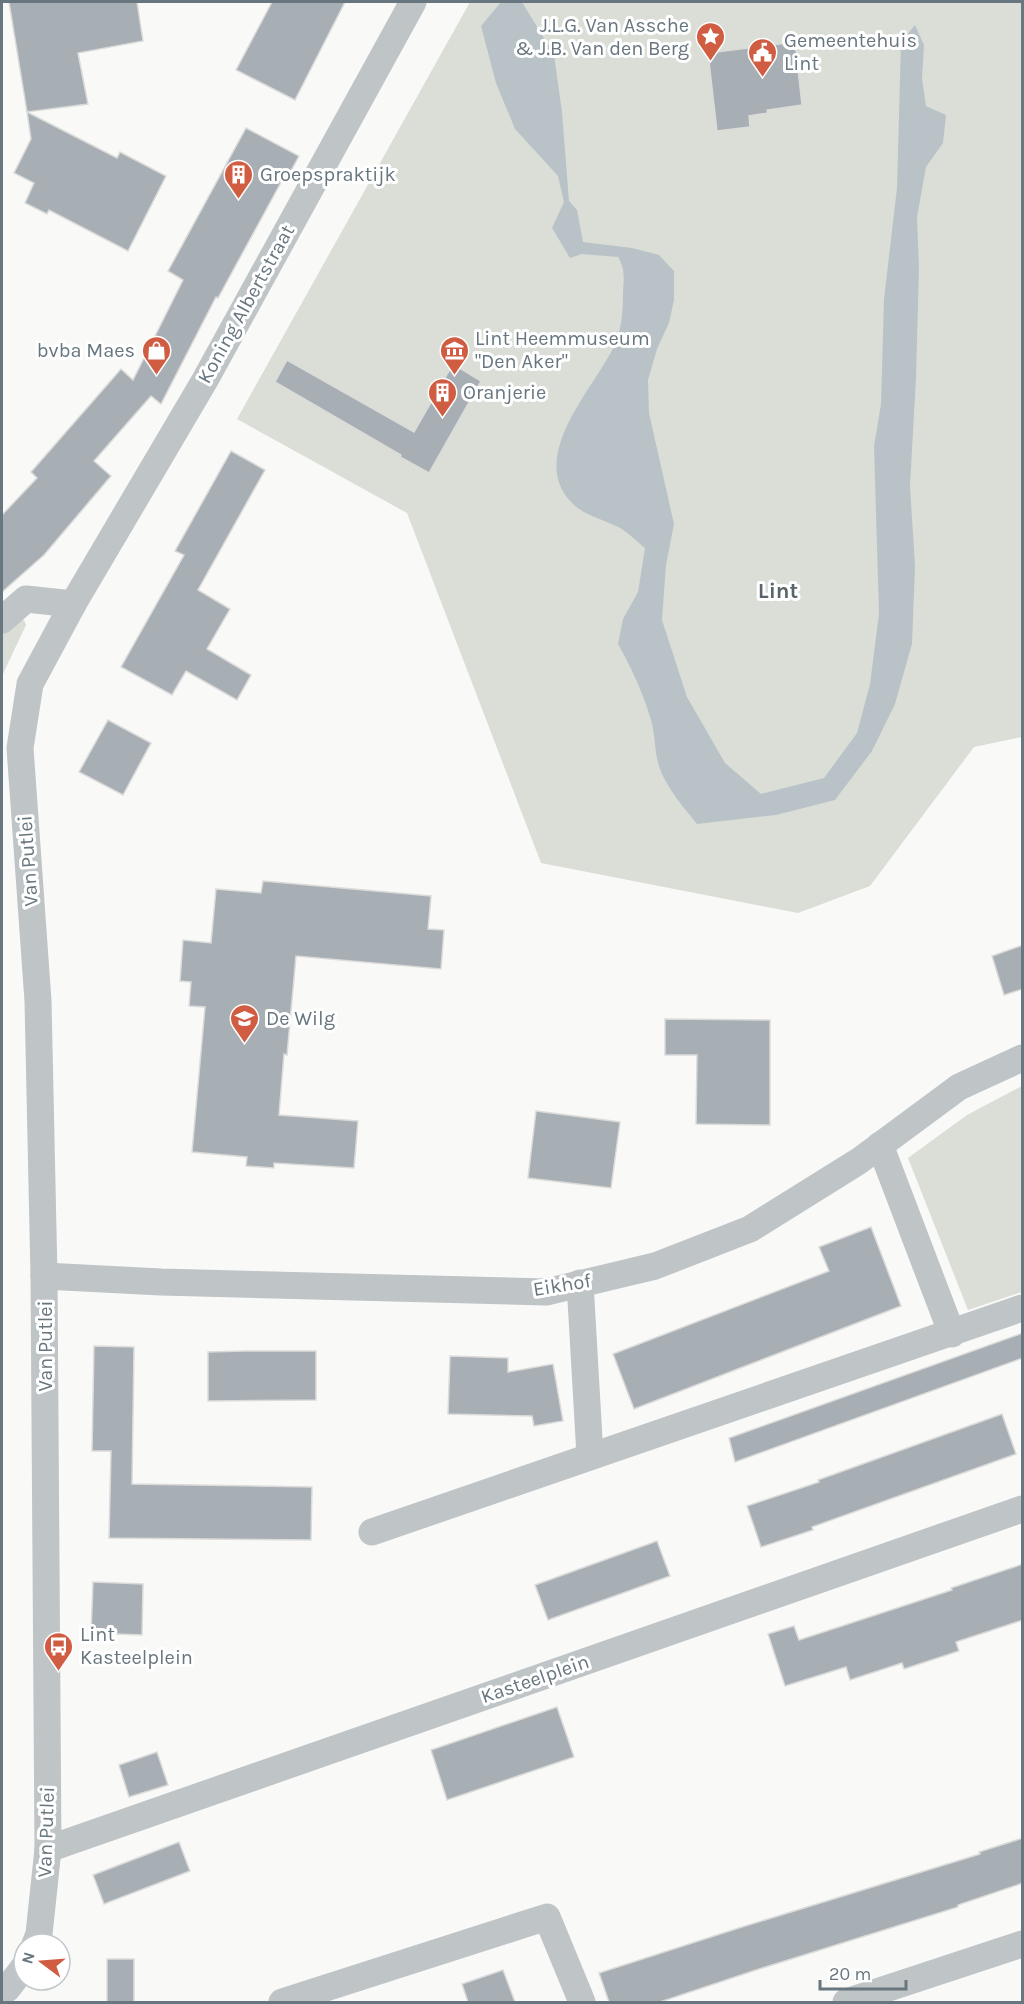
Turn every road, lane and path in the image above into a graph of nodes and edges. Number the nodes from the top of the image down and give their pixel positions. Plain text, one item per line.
1 (413, 2) edge
2 (73, 604) junction
3 (2, 620) edge
4 (11, 740) edge
5 (1023, 1058) edge
6 (880, 1145) junction
7 (44, 1276) junction
8 (580, 1283) junction
9 (1023, 1308) edge
10 (952, 1334) junction
11 (590, 1456) junction
12 (1023, 1509) edge
13 (372, 1532) dead end
14 (48, 1849) junction
15 (39, 1932) edge
16 (1023, 1944) edge
17 (282, 2002) edge
18 (582, 2002) edge
19 (846, 2002) edge

1 - 2 street, Koning Albertstraat
2 - 3 street
2 - 4 street, Koning Albertstraat
4 - 7 street, Van Putlei
5 - 6 street, Eikhof
6 - 8 street, Eikhof
6 - 10 street
7 - 8 street, Eikhof
7 - 14 street, Van Putlei
8 - 11 street
9 - 10 street
10 - 11 street
11 - 13 street
12 - 14 street, Kasteelplein
14 - 15 street, Van Putlei
16 - 19 street
17 - 18 street

